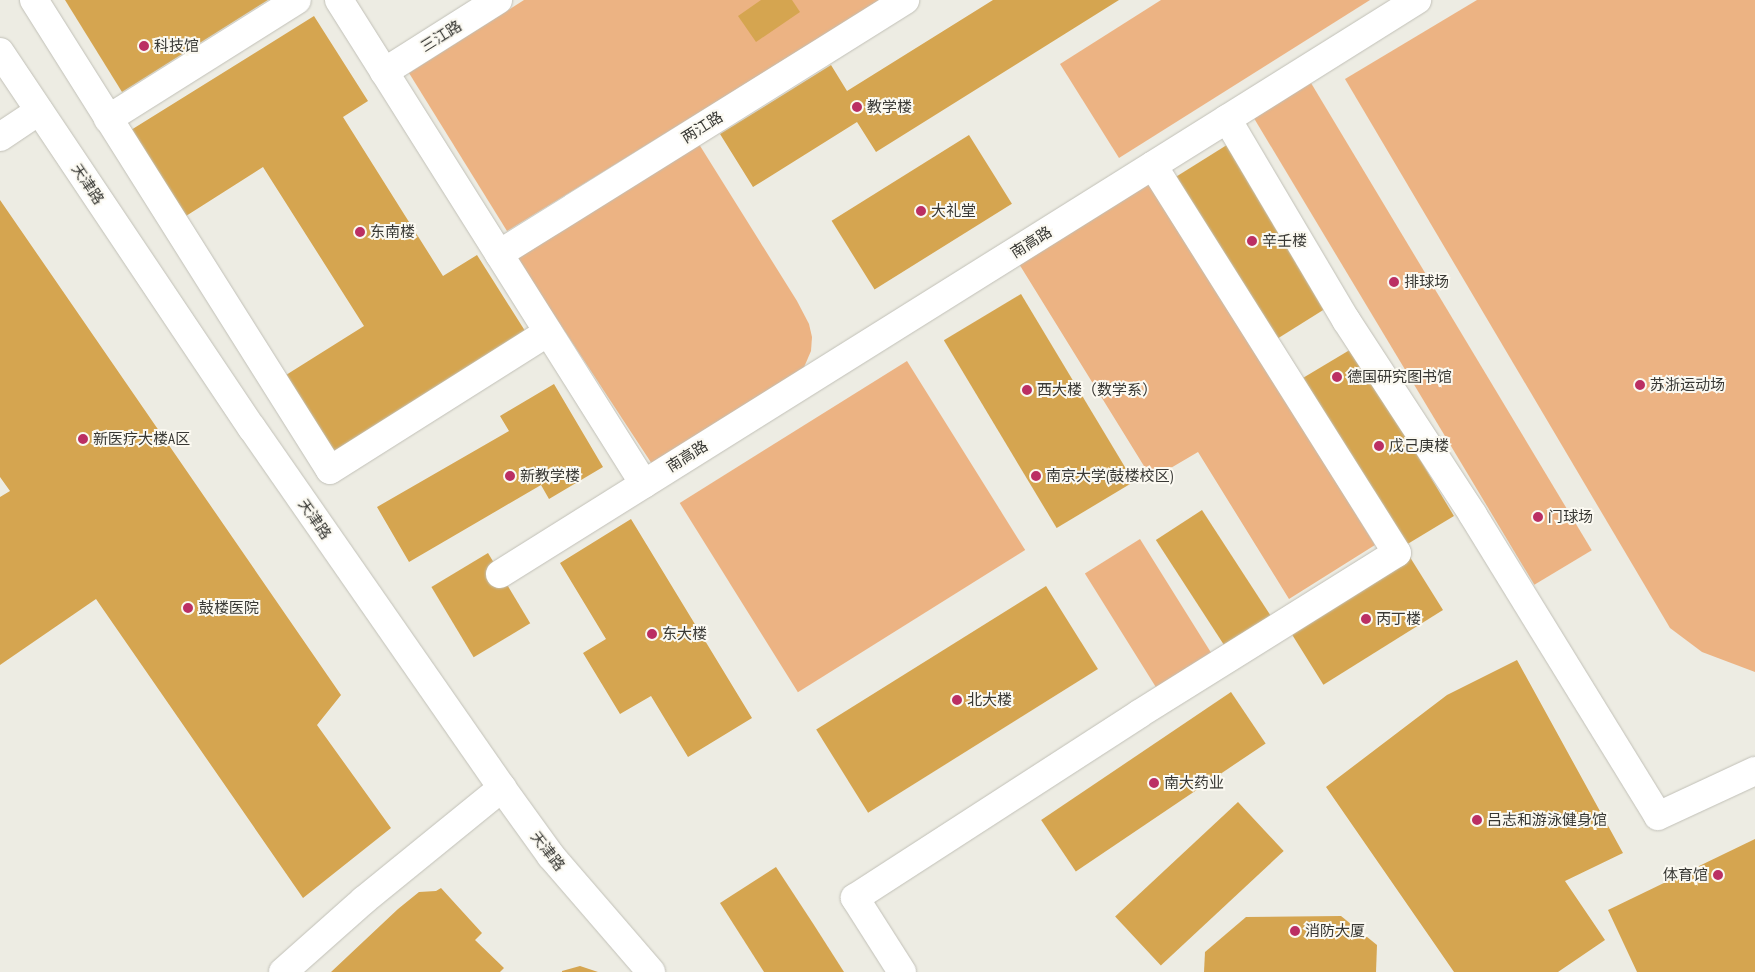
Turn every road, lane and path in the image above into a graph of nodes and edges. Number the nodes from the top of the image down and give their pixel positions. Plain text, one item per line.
1 (34, 0) edge
2 (297, 0) edge
3 (339, 0) edge
4 (498, 0) edge
5 (905, 0) edge
6 (1417, 0) edge
7 (0, 52) edge
8 (384, 72) junction
9 (39, 111) junction
10 (108, 119) junction
11 (1226, 119) junction
12 (0, 137) edge
13 (1153, 165) junction
14 (499, 254) junction
15 (548, 332) junction
16 (644, 484) junction
17 (500, 574) dead end
18 (1755, 771) edge
19 (502, 788) junction
20 (283, 972) edge
21 (651, 972) edge
22 (902, 972) edge

1 - 10 street
2 - 10 street
3 - 8 street
4 - 8 street, 三江路
5 - 14 street, 两江路
6 - 11 street, 南高路
7 - 9 street, 天津路
8 - 14 street
9 - 12 street
9 - 19 street, 天津路
10 - 15 street
11 - 13 street, 南高路
11 - 18 street
13 - 16 street, 南高路
13 - 22 street
14 - 15 street
15 - 16 street
16 - 17 street, 南高路
19 - 20 street
19 - 21 street, 天津路

